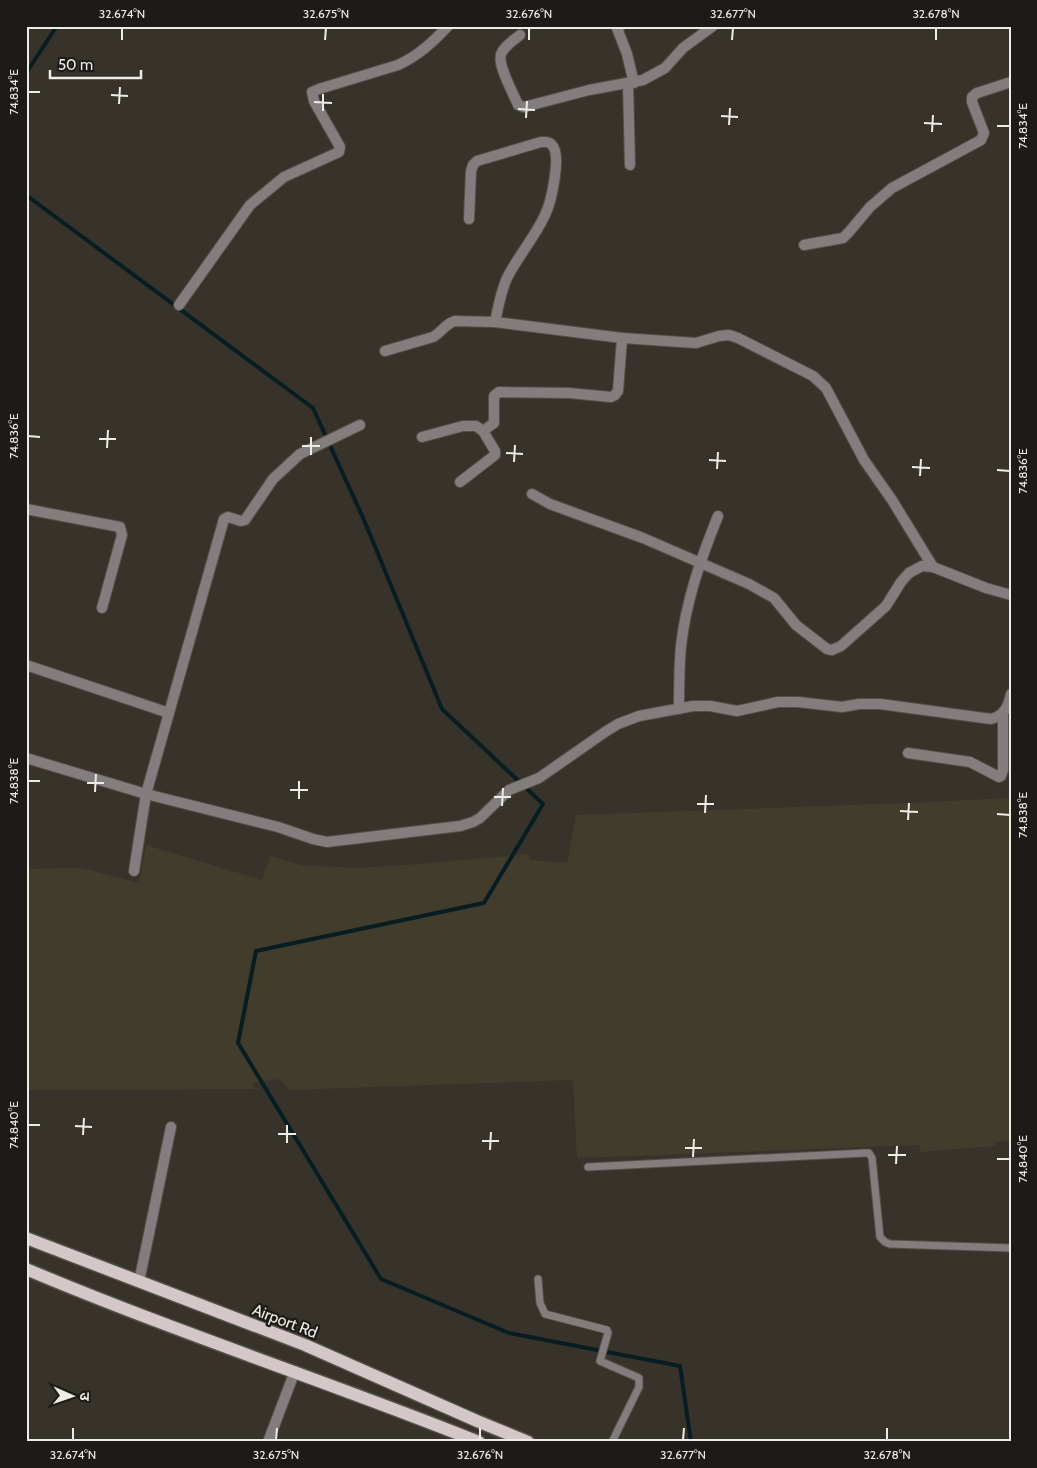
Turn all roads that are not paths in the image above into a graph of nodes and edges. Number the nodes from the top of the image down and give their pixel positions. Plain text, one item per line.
1 (448, 26) edge
2 (713, 26) edge
3 (618, 27) edge
4 (520, 34) dead end
5 (1011, 82) edge
6 (631, 83) junction
7 (630, 165) dead end
8 (469, 219) dead end
9 (804, 245) dead end
10 (178, 305) dead end
11 (495, 322) junction
12 (622, 338) junction
13 (385, 351) dead end
14 (360, 425) dead end
15 (484, 431) junction
16 (422, 437) dead end
17 (460, 482) dead end
18 (532, 494) dead end
19 (26, 509) edge
20 (718, 516) dead end
21 (700, 563) junction
22 (933, 567) junction
23 (1011, 595) edge
24 (102, 608) dead end
25 (26, 665) edge
26 (1011, 694) edge
27 (679, 709) junction
28 (169, 713) junction
29 (1003, 714) junction
30 (908, 753) dead end
31 (26, 758) edge
32 (146, 794) junction
33 (134, 871) dead end
34 (171, 1127) dead end
35 (588, 1167) dead end
36 (26, 1238) edge
37 (1011, 1248) edge
38 (26, 1270) edge
39 (538, 1279) dead end
40 (139, 1282) junction
41 (295, 1371) junction
42 (268, 1442) edge
43 (479, 1442) edge
44 (528, 1442) edge
45 (612, 1442) edge

1 - 10 street
2 - 6 street
3 - 6 street
4 - 6 street
5 - 9 street
6 - 7 street
8 - 11 street
11 - 12 street
11 - 13 street
12 - 15 street
12 - 22 street
14 - 28 street
15 - 16 street
15 - 17 street
18 - 21 street
19 - 24 street
20 - 21 street
21 - 22 street
21 - 27 street
22 - 23 street
25 - 28 street
26 - 29 street
27 - 29 street
27 - 32 street
28 - 32 street
29 - 30 street
31 - 32 street
32 - 33 street
34 - 40 street
35 - 37 lane
36 - 40 main road, Airport Rd
38 - 41 main road
39 - 45 lane
40 - 44 main road, Airport Rd
41 - 42 street
41 - 43 main road

